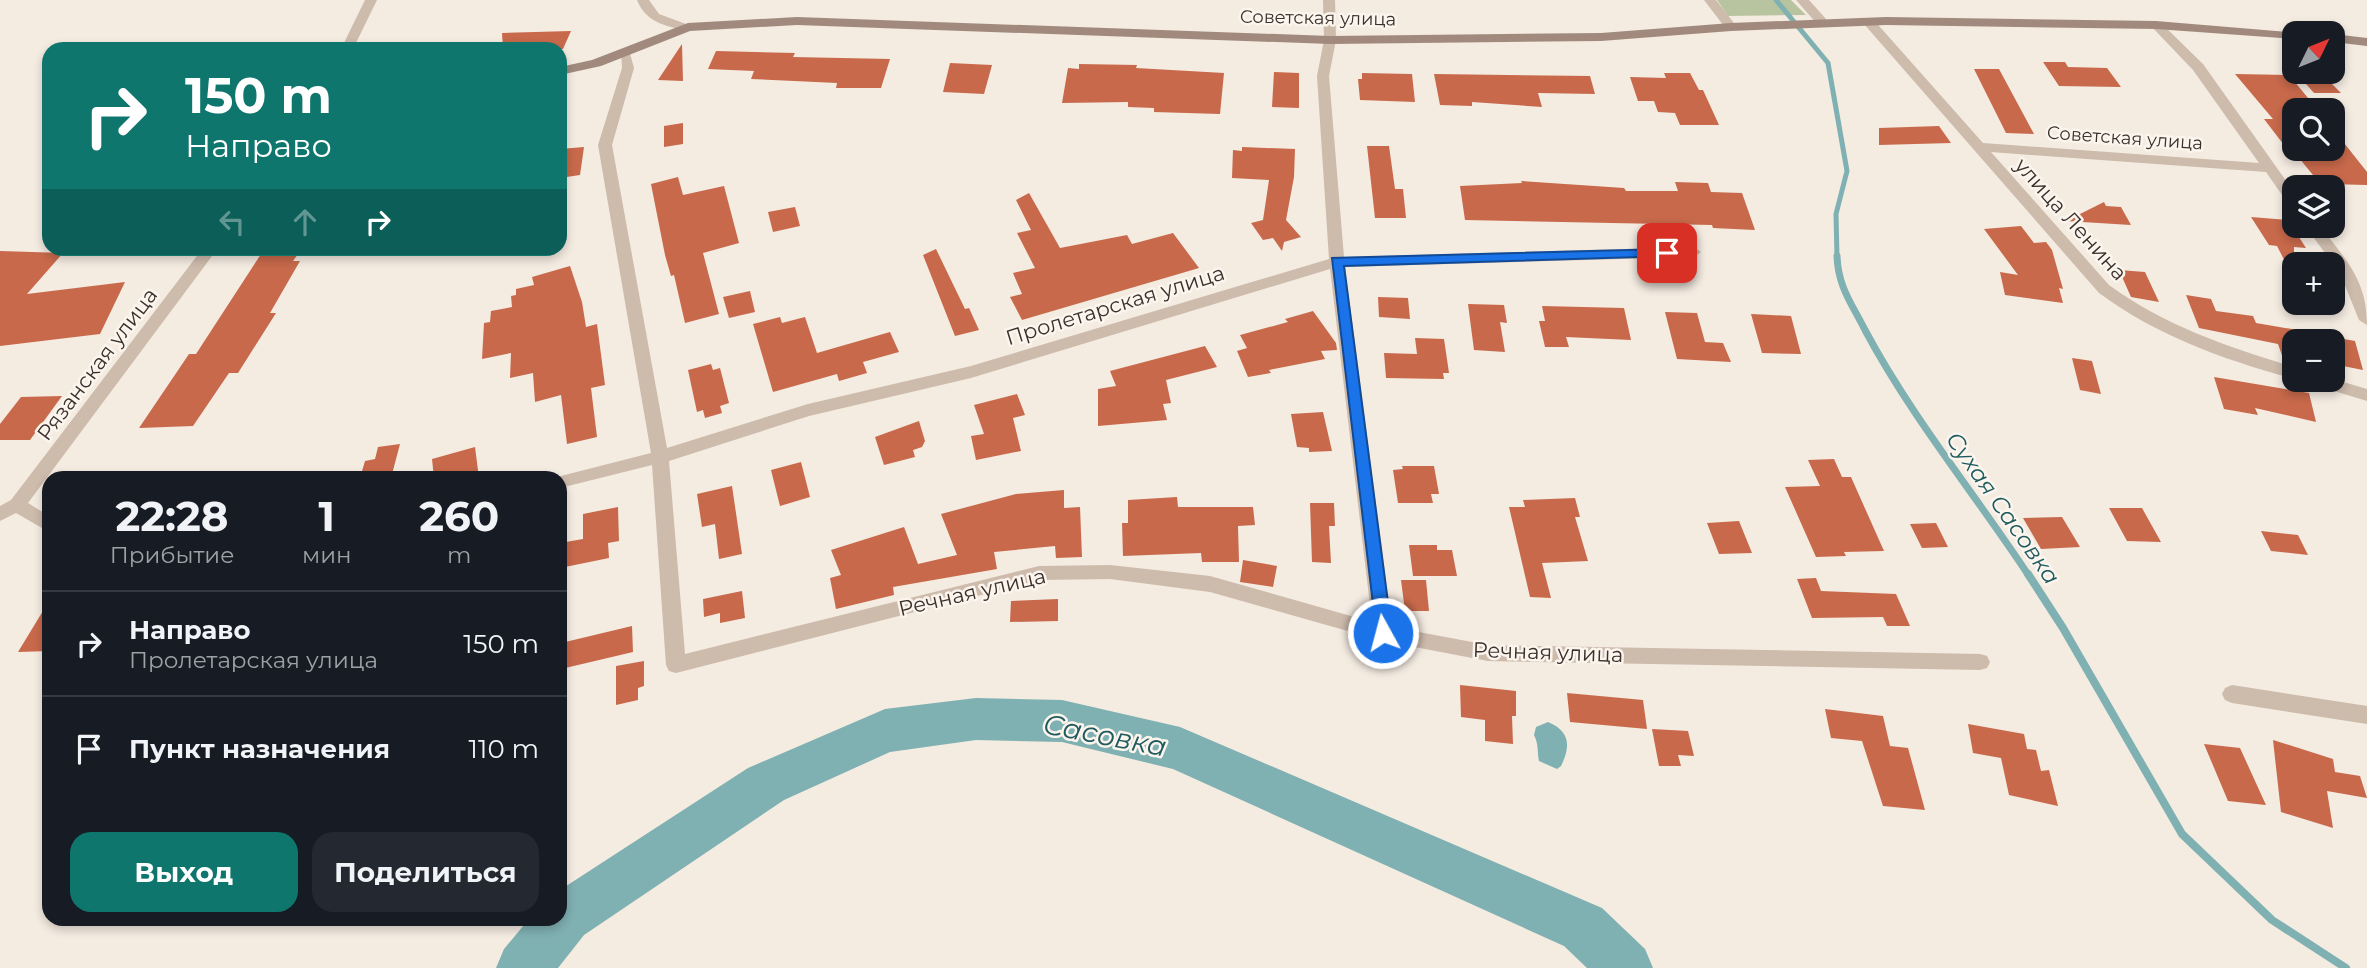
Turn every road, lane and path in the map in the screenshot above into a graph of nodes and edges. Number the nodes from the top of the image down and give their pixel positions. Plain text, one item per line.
1 (371, 0) edge
2 (643, 0) edge
3 (1329, 0) edge
4 (1710, 0) edge
5 (1802, 0) edge
6 (1868, 21) junction
7 (1819, 22) junction
8 (2156, 24) junction
9 (688, 27) junction
10 (1731, 27) junction
11 (2282, 34) edge
12 (2345, 39) edge
13 (1330, 40) junction
14 (350, 42) edge
15 (2367, 42) edge
16 (625, 53) junction
17 (567, 69) edge
18 (1979, 147) junction
19 (2268, 168) junction
20 (2282, 186) edge
21 (2321, 238) edge
22 (1694, 252) dead end
23 (205, 256) edge
24 (1337, 262) junction
25 (2367, 320) edge
26 (2282, 369) edge
27 (2345, 388) edge
28 (2367, 395) edge
29 (660, 457) junction
30 (43, 471) edge
31 (42, 472) edge
32 (567, 479) edge
33 (17, 505) junction
34 (0, 514) edge
35 (42, 521) edge
36 (1383, 633) junction
37 (1980, 662) dead end
38 (2232, 694) dead end
39 (2367, 715) edge

1 - 14 street
2 - 9 street, Советская улица
3 - 13 street
4 - 10 street
5 - 7 street
6 - 7 street
6 - 8 street
6 - 18 street, улица Ленина
7 - 10 street, Советская улица
8 - 11 street
8 - 19 street
9 - 13 street, Советская улица
9 - 16 street, Советская улица
10 - 13 street, Советская улица
12 - 15 street
13 - 24 street
16 - 17 street, Советская улица
16 - 29 street
18 - 19 street, Советская улица
18 - 26 street, улица Ленина
19 - 20 street
21 - 25 street
22 - 24 street, Пролетарская улица
23 - 30 street, Рязанская улица
24 - 29 street, Пролетарская улица
24 - 36 street
27 - 28 street
29 - 32 street, Пролетарская улица
29 - 36 street, Речная улица
31 - 33 street, Рязанская улица
33 - 34 street
33 - 35 street
36 - 37 street, Речная улица
38 - 39 street

